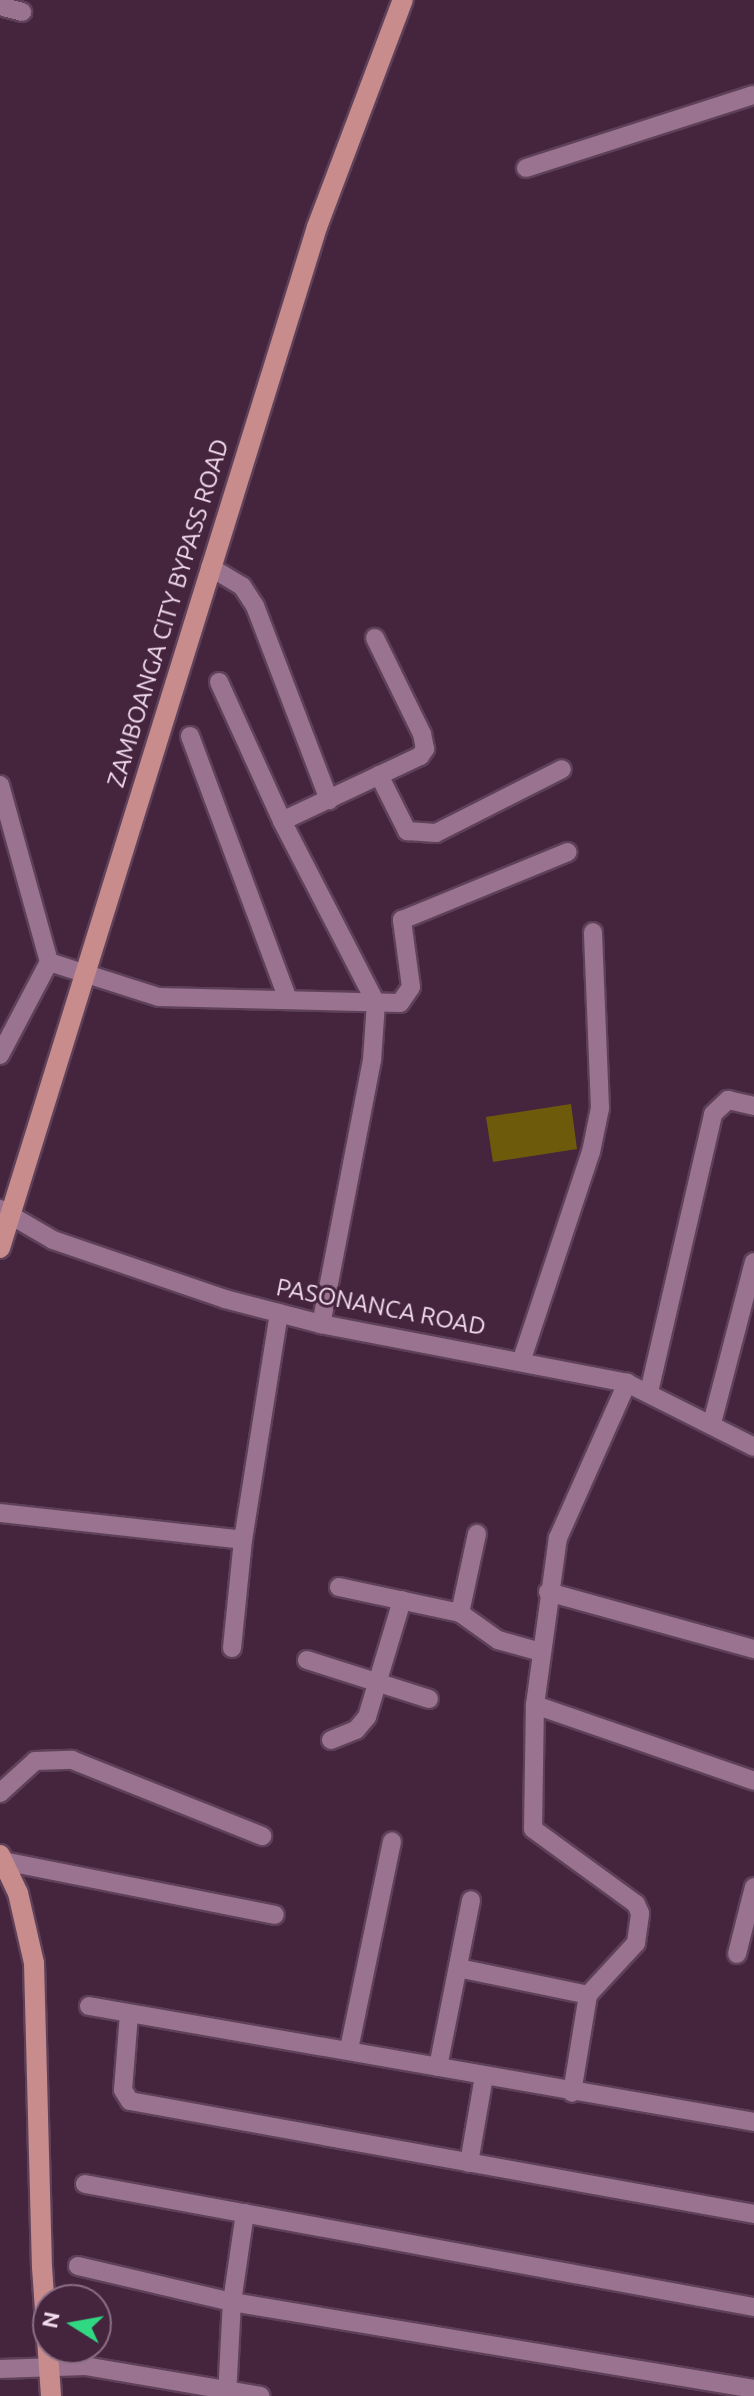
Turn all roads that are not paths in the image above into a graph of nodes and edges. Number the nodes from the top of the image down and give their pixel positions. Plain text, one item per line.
1 (403, 0) edge
2 (0, 6) edge
3 (22, 12) dead end
4 (754, 95) edge
5 (526, 168) dead end
6 (210, 567) junction
7 (375, 638) dead end
8 (219, 682) dead end
9 (190, 736) dead end
10 (562, 769) dead end
11 (379, 775) junction
12 (0, 785) edge
13 (329, 800) junction
14 (282, 821) junction
15 (568, 852) dead end
16 (593, 932) dead end
17 (49, 962) junction
18 (82, 975) junction
19 (288, 999) junction
20 (376, 1003) junction
21 (0, 1055) edge
22 (754, 1106) edge
23 (5, 1213) edge
24 (0, 1248) edge
25 (754, 1262) edge
26 (279, 1313) junction
27 (321, 1324) junction
28 (522, 1359) junction
29 (627, 1383) junction
30 (649, 1392) junction
31 (712, 1423) junction
32 (752, 1440) edge
33 (0, 1513) edge
34 (477, 1534) dead end
35 (243, 1540) junction
36 (339, 1587) dead end
37 (548, 1592) junction
38 (402, 1600) junction
39 (460, 1613) junction
40 (232, 1648) dead end
41 (754, 1649) edge
42 (541, 1652) junction
43 (307, 1660) dead end
44 (378, 1682) junction
45 (429, 1699) dead end
46 (535, 1705) junction
47 (331, 1740) dead end
48 (754, 1781) edge
49 (0, 1793) edge
50 (262, 1836) dead end
51 (392, 1841) dead end
52 (2, 1858) edge
53 (754, 1887) edge
54 (471, 1900) dead end
55 (275, 1915) dead end
56 (737, 1954) dead end
57 (458, 1968) junction
58 (588, 1995) junction
59 (89, 2006) dead end
60 (129, 2014) junction
61 (349, 2049) junction
62 (438, 2067) junction
63 (484, 2076) junction
64 (572, 2093) junction
65 (754, 2122) edge
66 (469, 2163) junction
67 (85, 2184) dead end
68 (245, 2213) junction
69 (754, 2214) edge
70 (78, 2266) dead end
71 (232, 2302) junction
72 (754, 2307) edge
73 (47, 2365) junction
74 (0, 2369) edge
75 (754, 2389) edge
76 (227, 2393) edge
77 (51, 2396) edge
78 (260, 2396) edge

1 - 6 main road, ZAMBOANGA CITY BYPASS ROAD
2 - 3 street
4 - 5 street
6 - 13 street
6 - 18 main road, ZAMBOANGA CITY BYPASS ROAD
7 - 11 street
8 - 14 street
9 - 19 street
10 - 11 street
11 - 13 street
12 - 17 street
13 - 14 street
14 - 20 street
15 - 20 street
16 - 28 street
17 - 18 street
17 - 21 street
18 - 19 street
18 - 23 main road, ZAMBOANGA CITY BYPASS ROAD
19 - 20 street
20 - 27 street
22 - 30 street
23 - 24 main road, ZAMBOANGA CITY BYPASS ROAD
23 - 26 street, PASONANCA ROAD
25 - 31 street
26 - 27 street, PASONANCA ROAD
26 - 35 street
27 - 28 street, PASONANCA ROAD
28 - 29 street, PASONANCA ROAD
29 - 30 street, PASONANCA ROAD
29 - 37 street
30 - 31 street, PASONANCA ROAD
31 - 32 street, PASONANCA ROAD
33 - 35 street
34 - 39 street
35 - 40 street
36 - 38 street
37 - 41 street
37 - 42 street
38 - 39 street
38 - 44 street
39 - 42 street
42 - 46 street
43 - 44 street
44 - 45 street
44 - 47 street
46 - 48 street
46 - 58 street
49 - 50 street
51 - 61 street
52 - 55 street
52 - 73 main road
53 - 56 street
54 - 57 street
57 - 58 street
57 - 62 street
58 - 64 street
59 - 60 street
60 - 61 street
60 - 66 street
61 - 62 street
62 - 63 street
63 - 64 street
63 - 66 street
64 - 65 street
66 - 69 street
67 - 68 street
68 - 71 street
68 - 72 street
70 - 71 street
71 - 75 street
71 - 76 street
73 - 74 street
73 - 76 street
73 - 77 main road
76 - 78 street

